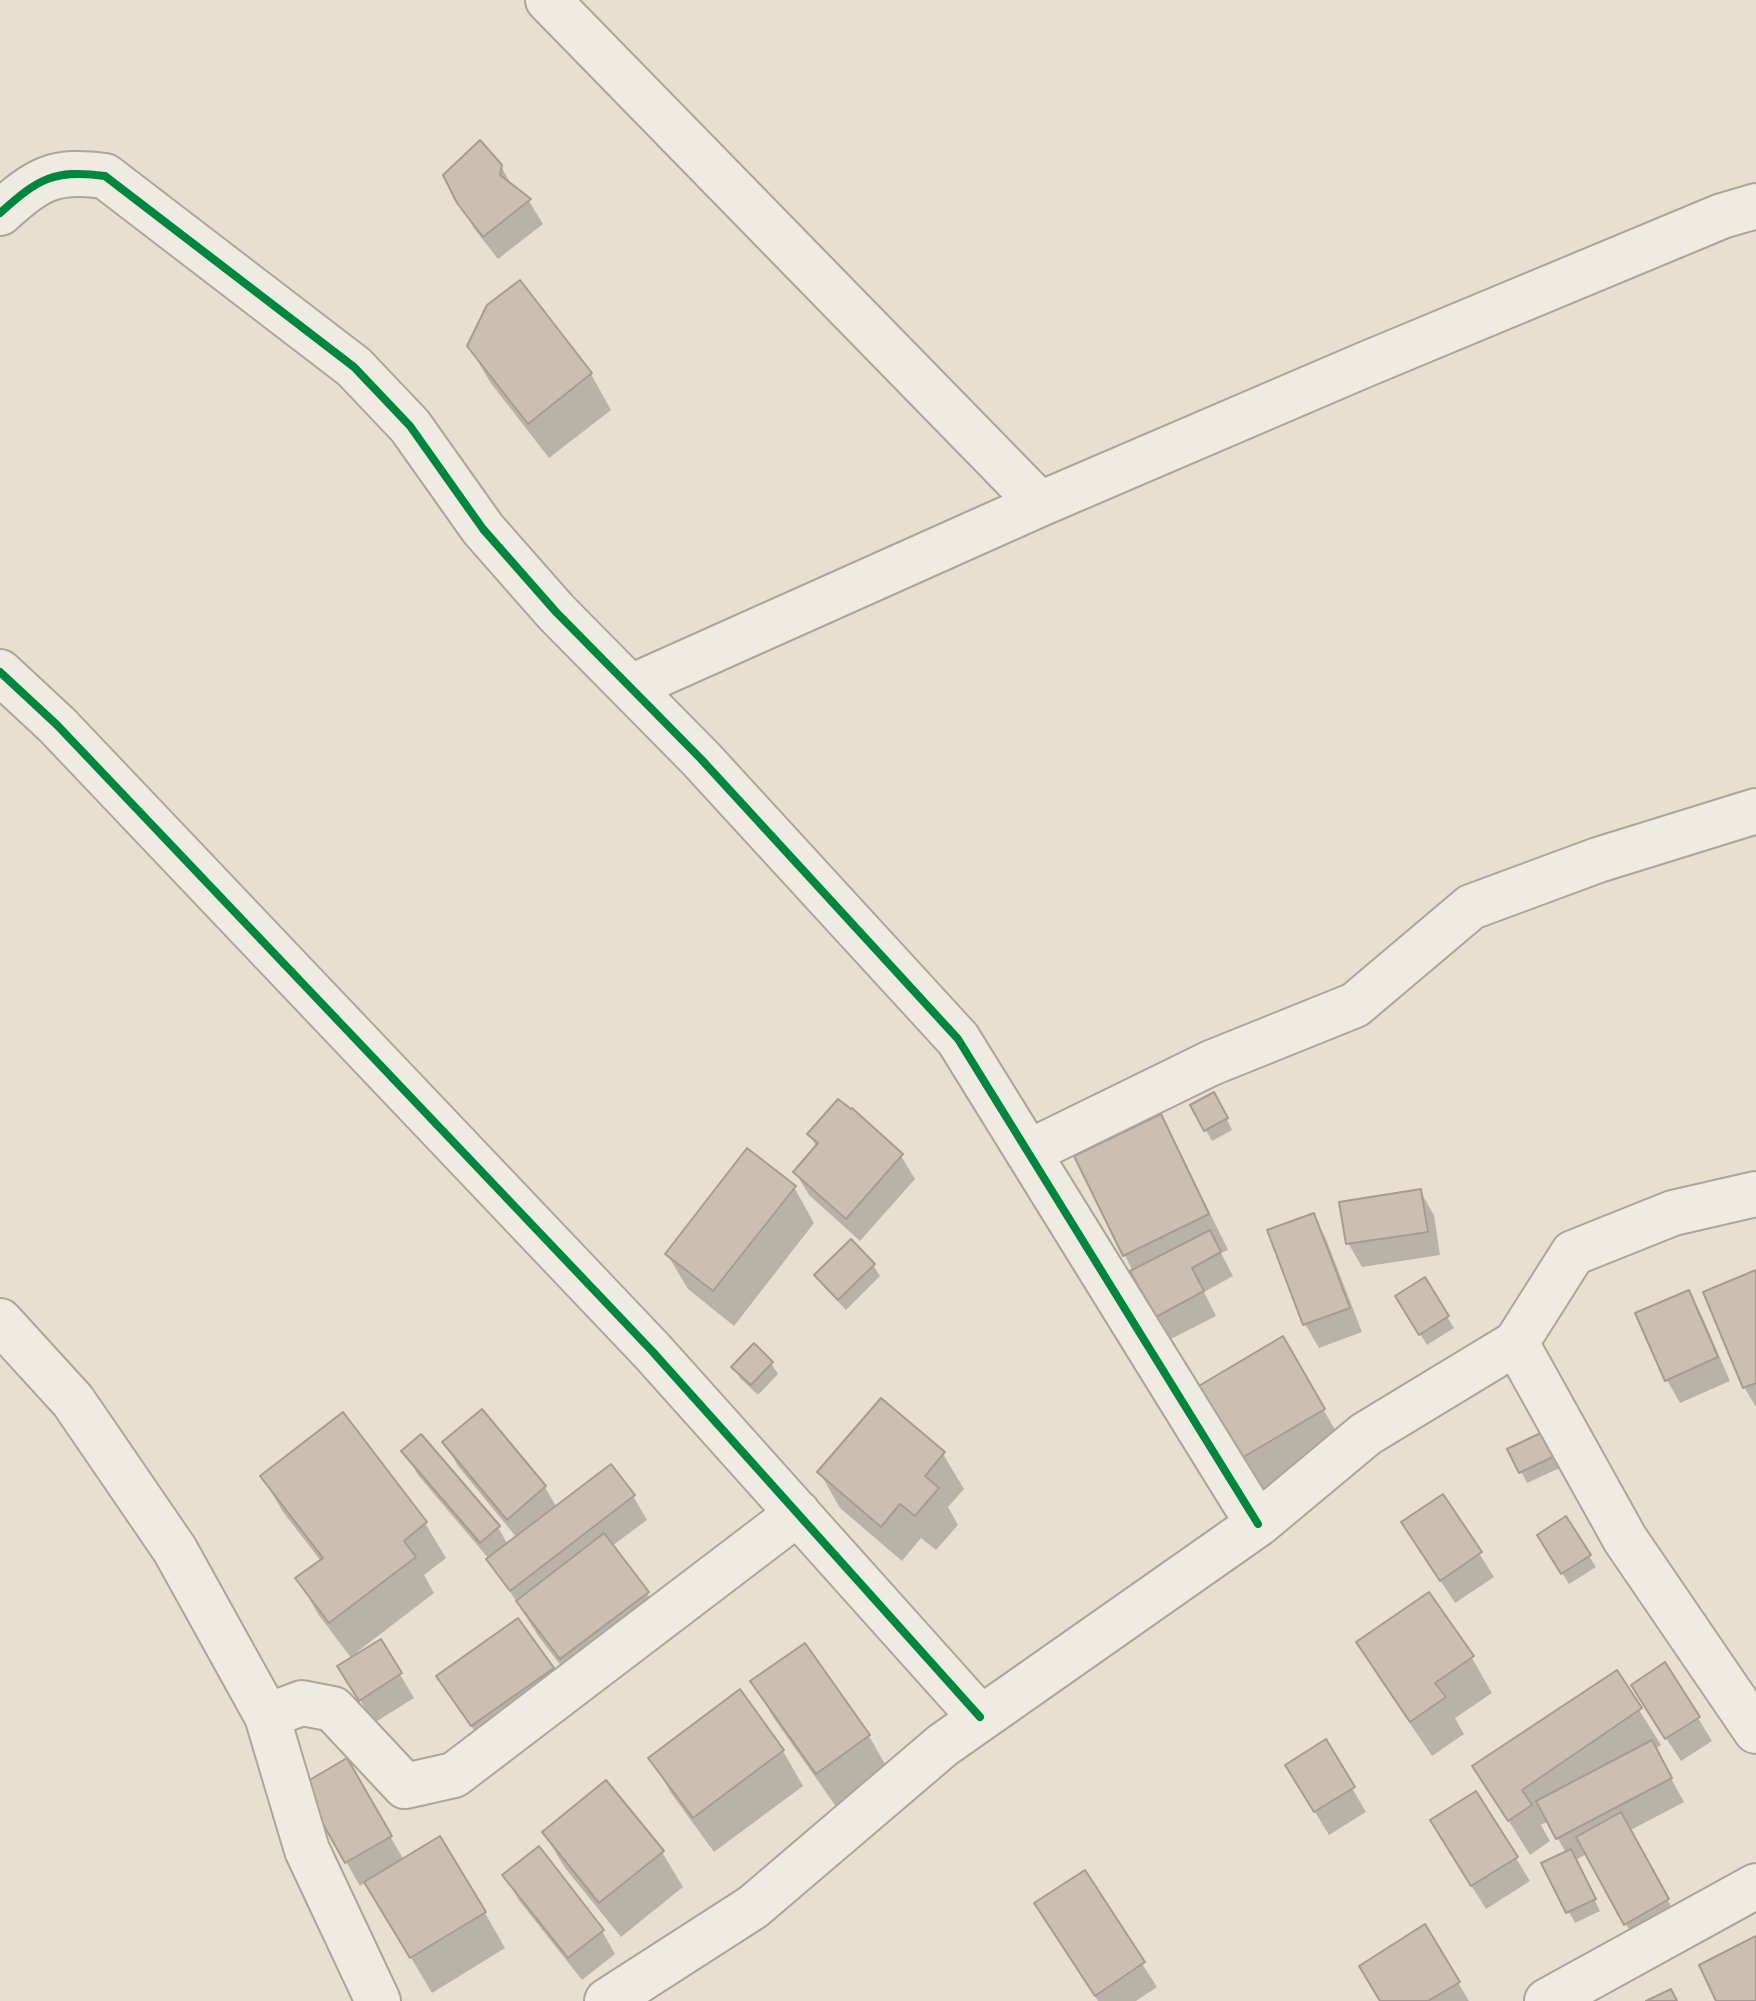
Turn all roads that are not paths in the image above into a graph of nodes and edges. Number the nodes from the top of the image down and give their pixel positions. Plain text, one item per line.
1 (548, 0) edge
2 (1756, 206) edge
3 (0, 213) edge
4 (1040, 504) junction
5 (0, 672) edge
6 (631, 687) junction
7 (1756, 811) edge
8 (1029, 1152) junction
9 (1756, 1194) edge
10 (0, 1321) edge
11 (1516, 1343) junction
12 (798, 1513) junction
13 (1258, 1524) junction
14 (267, 1716) junction
15 (980, 1717) junction
16 (1756, 1731) edge
17 (1756, 1886) edge
18 (378, 2001) edge
19 (607, 2001) edge
20 (1547, 2001) edge

1 - 4 street
2 - 4 street
3 - 6 street
4 - 6 street
5 - 12 street
6 - 8 street
7 - 8 street
8 - 13 street
9 - 11 street
10 - 14 street
11 - 13 street
11 - 16 street
12 - 14 street
12 - 15 street
13 - 15 street
14 - 18 street
15 - 19 street
17 - 20 street

